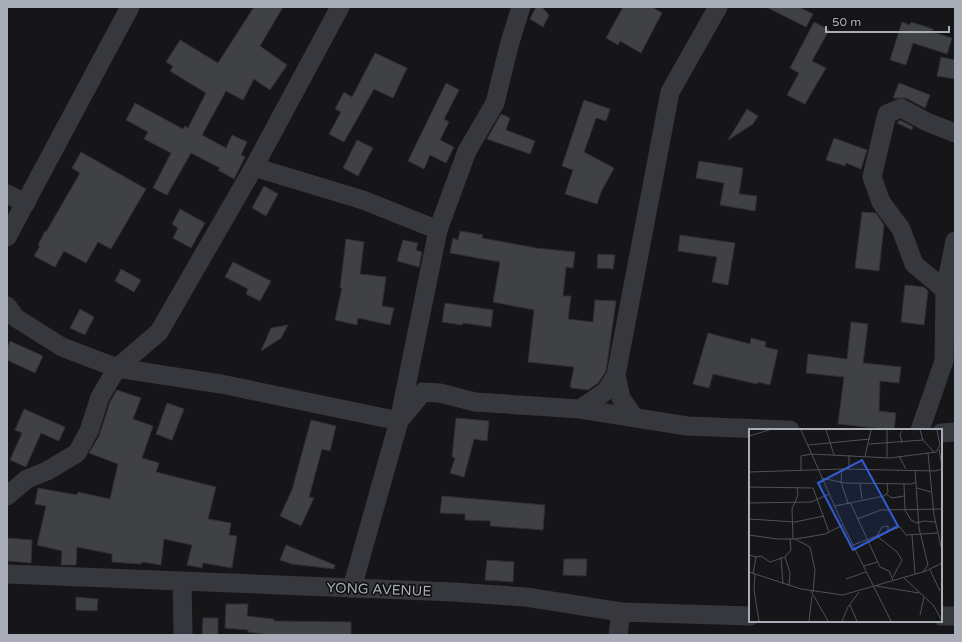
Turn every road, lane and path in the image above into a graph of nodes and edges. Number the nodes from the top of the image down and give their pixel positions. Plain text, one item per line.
1 (130, 7) edge
2 (340, 7) edge
3 (522, 7) edge
4 (718, 7) edge
5 (955, 132) edge
6 (254, 167) junction
7 (7, 194) edge
8 (26, 203) junction
9 (438, 230) junction
10 (7, 237) edge
11 (955, 241) edge
12 (950, 285) edge
13 (7, 306) edge
14 (117, 368) junction
15 (616, 375) junction
16 (580, 409) junction
17 (634, 417) junction
18 (399, 421) junction
19 (764, 429) edge
20 (920, 429) edge
21 (955, 432) edge
22 (942, 433) edge
23 (7, 496) edge
24 (7, 574) edge
25 (182, 581) junction
26 (352, 588) junction
27 (621, 612) junction
28 (749, 616) edge
29 (942, 616) edge
30 (955, 616) edge
31 (183, 635) edge
32 (618, 635) edge

1 - 8 street
2 - 6 street
3 - 9 street
4 - 15 street
5 - 12 street
6 - 9 street
6 - 14 street
7 - 8 street
8 - 10 street
9 - 18 street
11 - 12 street
12 - 20 street
13 - 14 street
14 - 18 street
14 - 23 street
15 - 16 street
15 - 17 street
16 - 17 street
16 - 18 street
17 - 19 street
18 - 26 street
21 - 22 street
24 - 25 street, YONG AVENUE
25 - 26 street, YONG AVENUE
25 - 31 street
26 - 27 street, YONG AVENUE
27 - 28 street, YONG AVENUE
27 - 32 street
29 - 30 street

